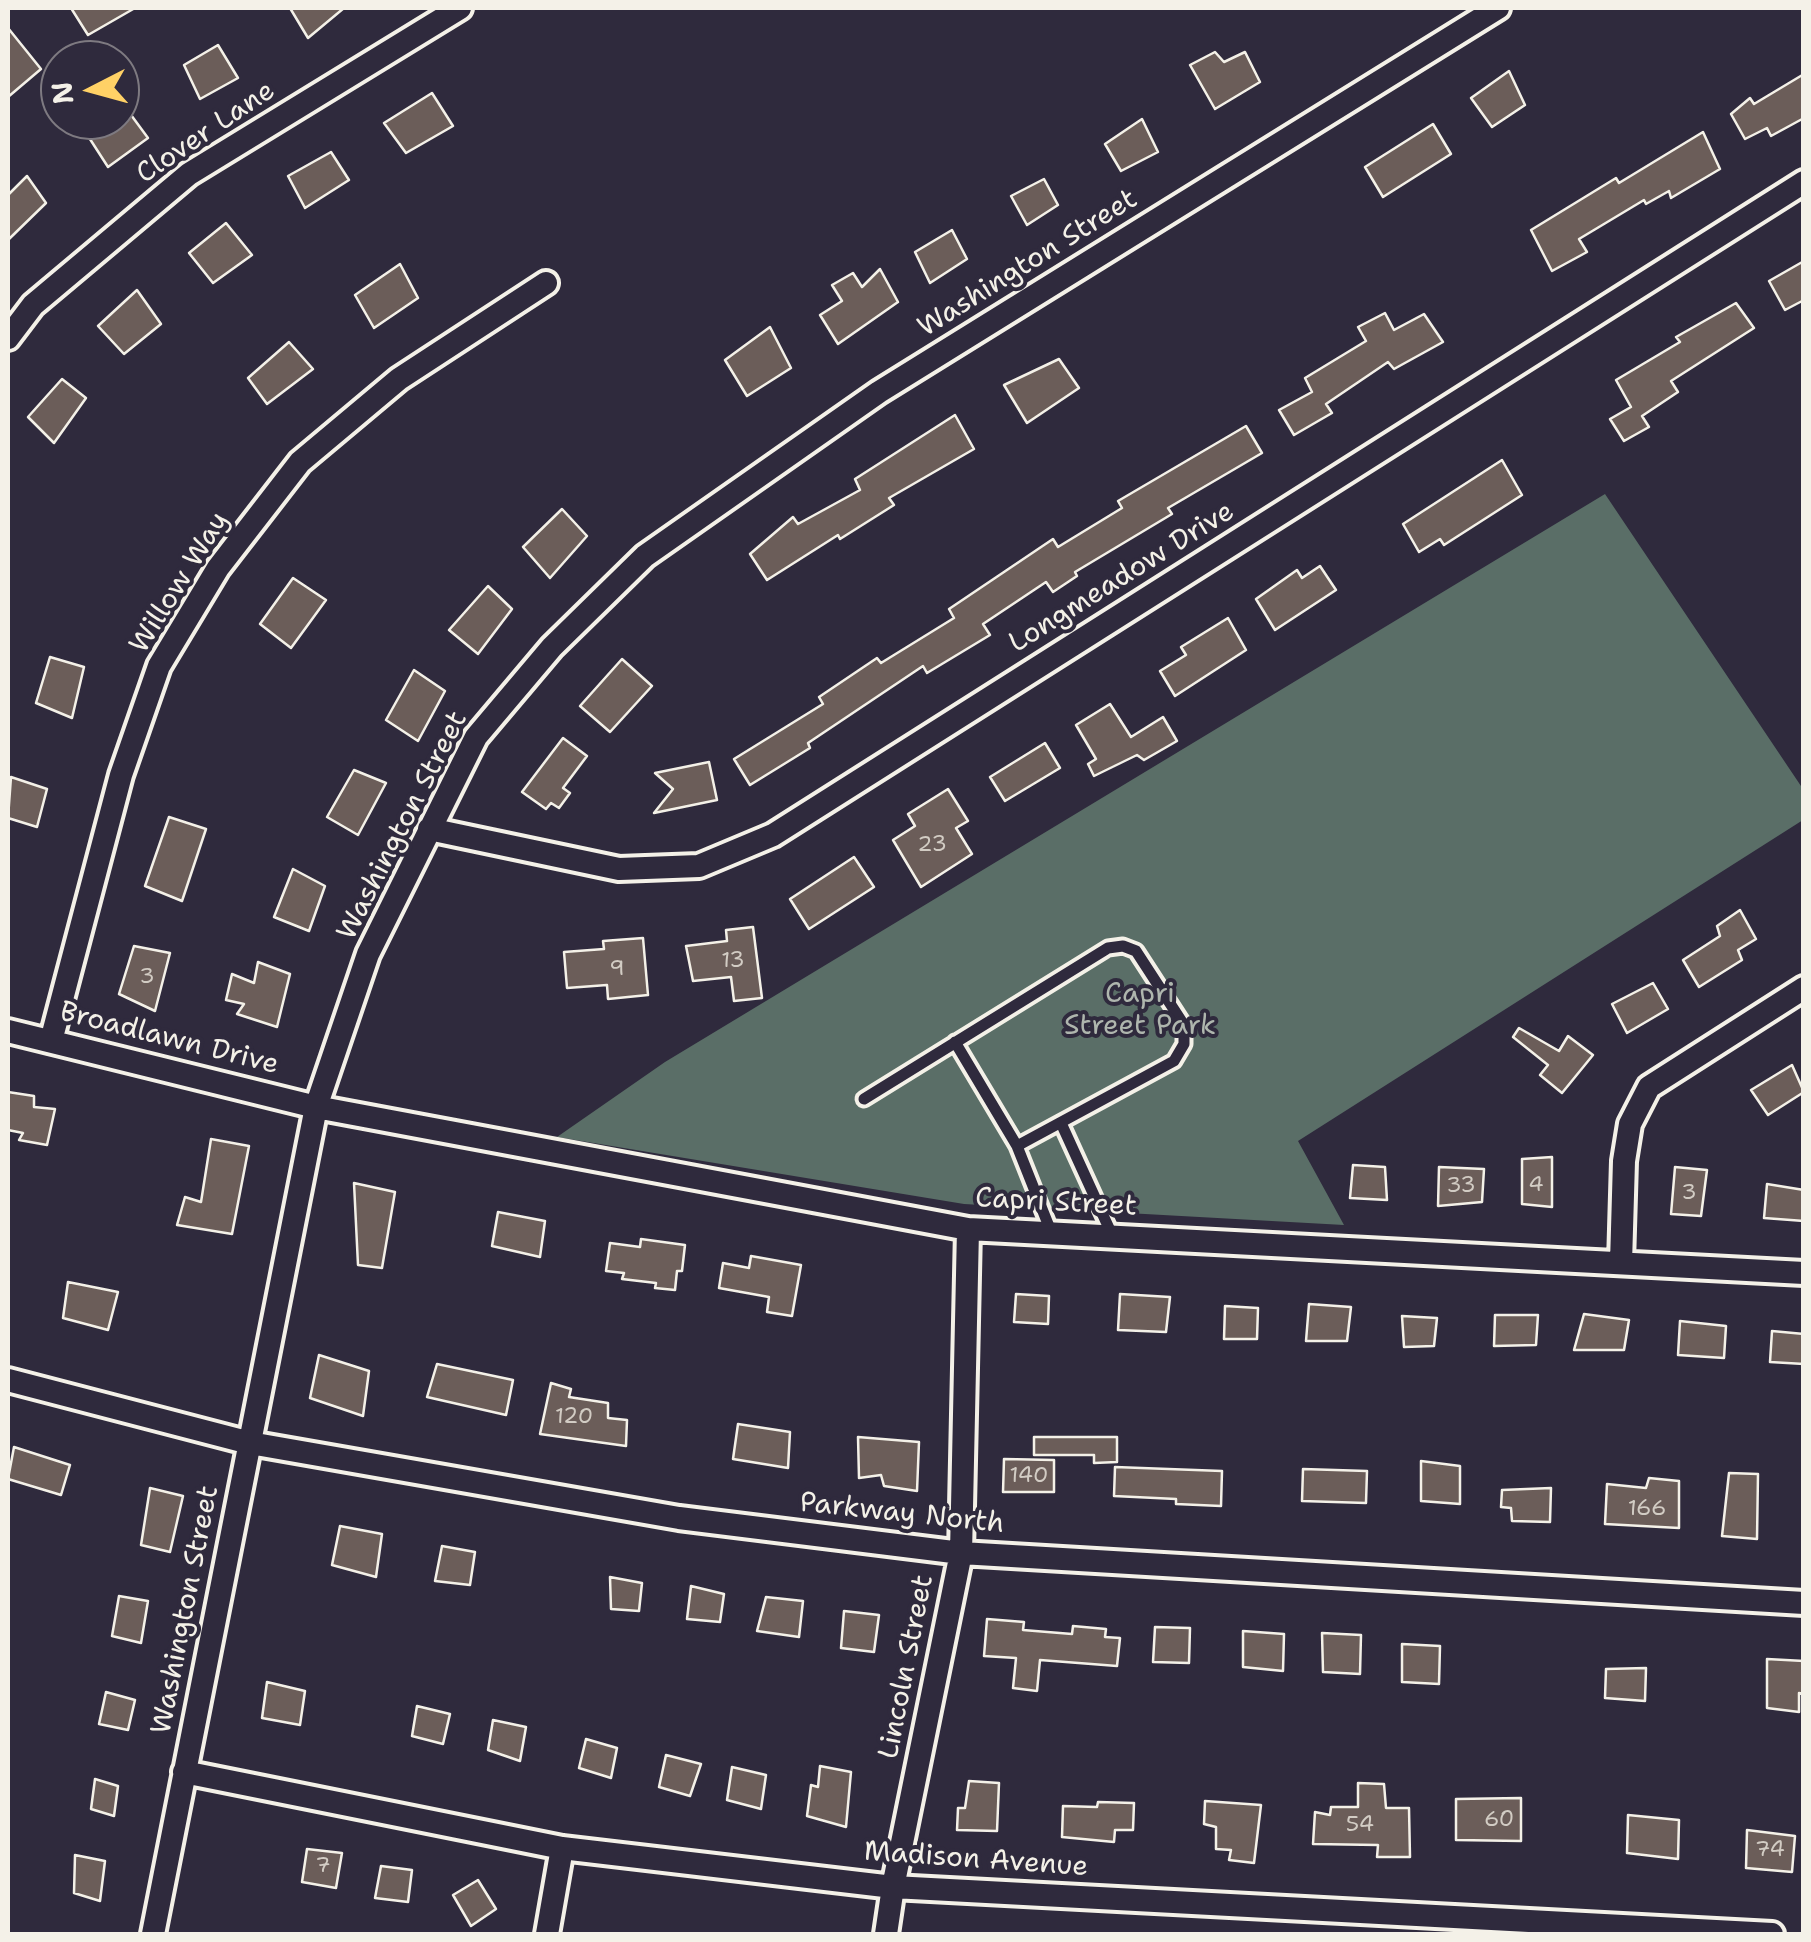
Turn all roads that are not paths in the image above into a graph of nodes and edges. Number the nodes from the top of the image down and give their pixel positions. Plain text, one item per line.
1 (460, 8) edge
2 (1498, 8) edge
3 (1804, 182) edge
4 (546, 284) dead end
5 (8, 338) edge
6 (428, 829) junction
7 (1804, 988) edge
8 (8, 1031) edge
9 (51, 1041) junction
10 (955, 1042) junction
11 (864, 1098) dead end
12 (316, 1106) junction
13 (1061, 1123) junction
14 (1017, 1146) junction
15 (968, 1230) junction
16 (1052, 1234) junction
17 (1113, 1237) junction
18 (1621, 1263) junction
19 (1804, 1273) edge
20 (8, 1380) edge
21 (250, 1443) junction
22 (960, 1553) junction
23 (1804, 1603) edge
24 (184, 1772) junction
25 (562, 1848) junction
26 (893, 1887) junction
27 (153, 1934) edge
28 (547, 1934) edge
29 (886, 1934) edge
30 (1772, 1934) edge

1 - 5 street, Clover Lane
2 - 6 street, Washington Street
3 - 6 street, Longmeadow Drive
4 - 9 street, Willow Way
6 - 12 street, Washington Street
7 - 18 street
8 - 9 street, Broadlawn Drive
9 - 12 street, Broadlawn Drive
10 - 11 lane
10 - 13 lane
10 - 14 lane
12 - 15 street, Capri Street
12 - 21 street, Washington Street
13 - 14 lane
13 - 17 lane
14 - 16 lane
15 - 16 street, Capri Street
15 - 22 street, Lincoln Street
16 - 17 street, Capri Street
17 - 18 street, Capri Street
18 - 19 street, Capri Street
20 - 21 street, Parkway North
21 - 22 street, Parkway North
21 - 24 street, Washington Street
22 - 23 street, Parkway North
22 - 26 street, Lincoln Street
24 - 25 street, Madison Avenue
24 - 27 street, Washington Street
25 - 26 street, Madison Avenue
25 - 28 street
26 - 29 street, Lincoln Street
26 - 30 street, Madison Avenue

